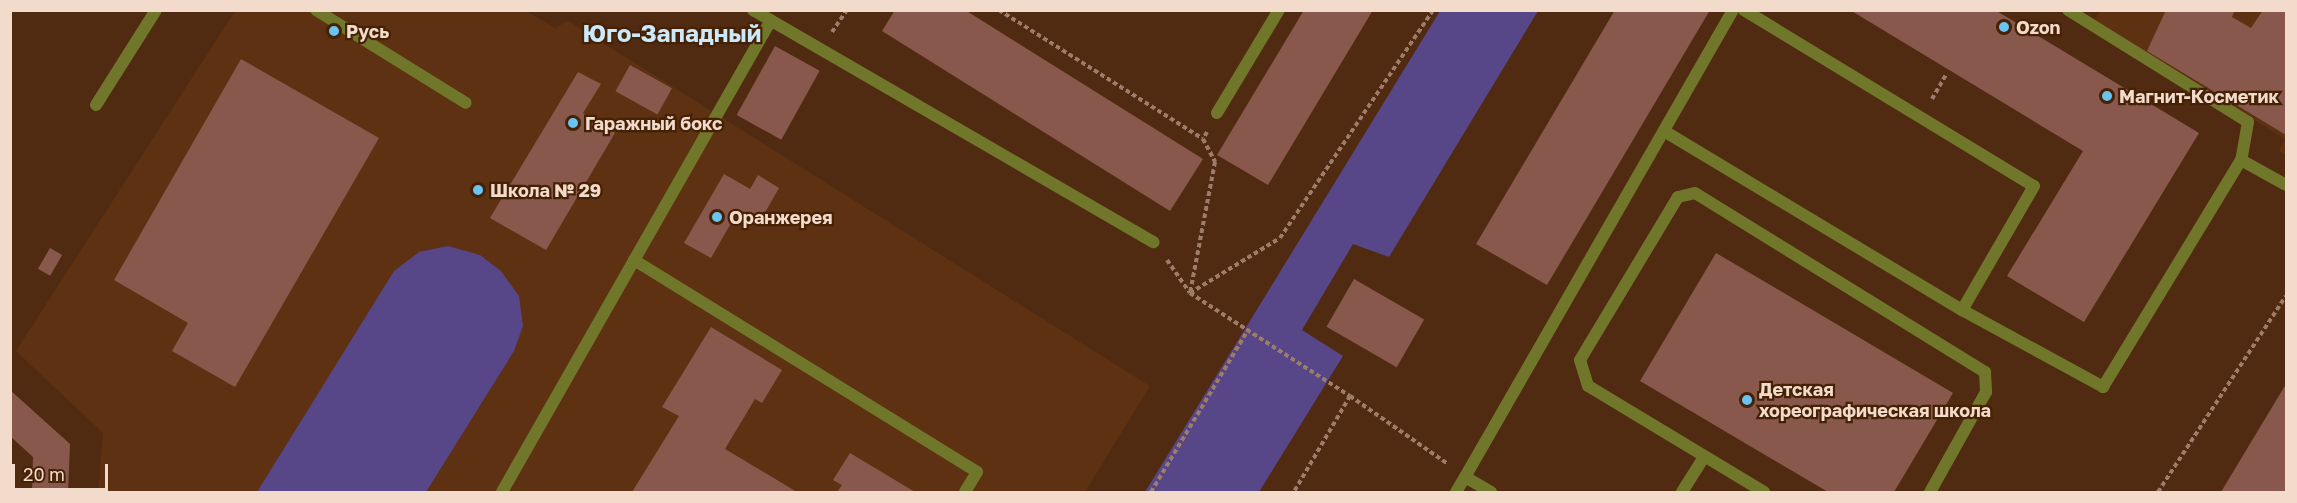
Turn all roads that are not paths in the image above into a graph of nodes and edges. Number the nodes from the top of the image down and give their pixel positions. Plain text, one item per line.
1 (156, 10) edge
2 (316, 10) edge
3 (753, 10) edge
4 (1279, 10) edge
5 (1733, 10) edge
6 (1744, 10) edge
7 (2068, 10) edge
8 (771, 20) junction
9 (466, 103) dead end
10 (96, 105) dead end
11 (1217, 113) road end
12 (1664, 131) junction
13 (2241, 160) junction
14 (2286, 185) edge
15 (1154, 242) road end
16 (634, 260) junction
17 (1962, 310) junction
18 (1704, 457) junction
19 (1465, 477) junction
20 (502, 492) edge
21 (965, 492) edge
22 (1456, 492) edge
23 (1491, 492) edge
24 (1682, 492) edge
25 (1764, 492) edge
26 (1930, 492) edge

1 - 10 lane
2 - 9 lane
3 - 8 lane
4 - 11 lane
5 - 12 lane
6 - 17 lane
7 - 13 lane
8 - 15 lane
8 - 16 lane
12 - 17 lane
12 - 19 lane
13 - 14 lane
13 - 17 lane
16 - 20 lane
16 - 21 lane
18 - 24 lane
18 - 25 lane
18 - 26 lane
19 - 22 lane
19 - 23 lane

